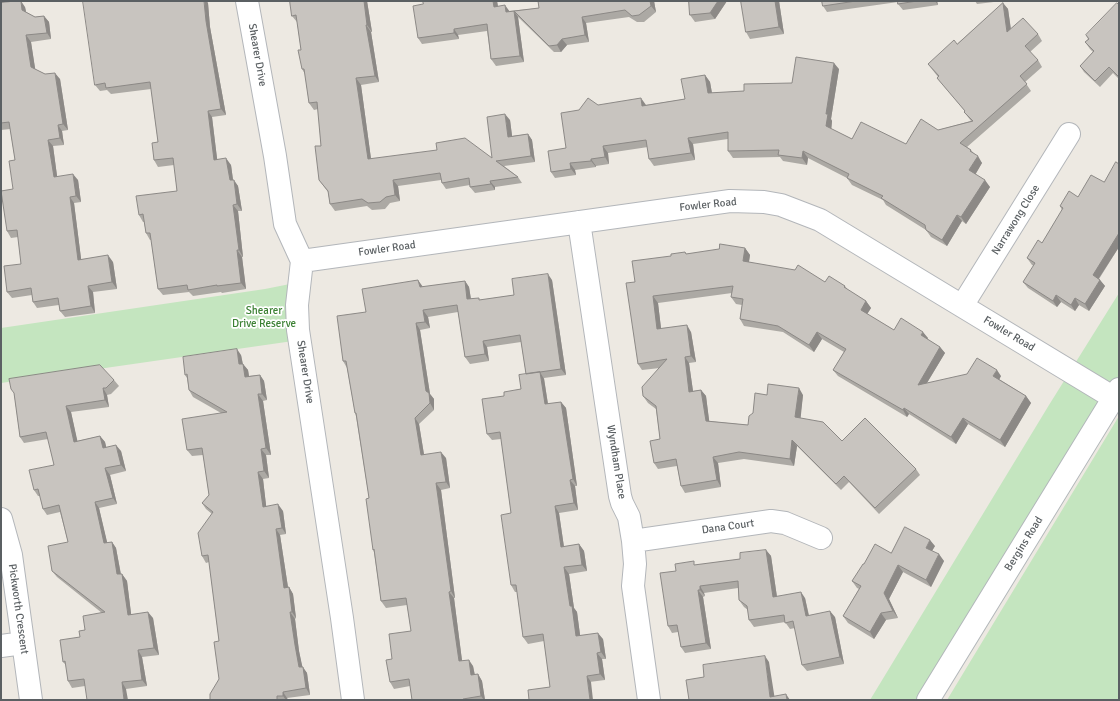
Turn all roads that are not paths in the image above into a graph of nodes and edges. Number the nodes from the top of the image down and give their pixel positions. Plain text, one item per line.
1 (247, 1) edge
2 (1069, 134) dead end
3 (579, 222) junction
4 (302, 261) junction
5 (962, 306) junction
6 (1116, 393) edge
7 (1, 519) edge
8 (821, 538) dead end
9 (632, 541) junction
10 (23, 643) junction
11 (1, 646) edge
12 (31, 700) edge
13 (353, 700) edge
14 (649, 700) edge
15 (928, 700) edge

1 - 4 street, Shearer Drive
2 - 5 street, Narrawong Close
3 - 4 street, Fowler Road
3 - 5 street, Fowler Road
3 - 9 street, Wyndham Place
4 - 13 street, Shearer Drive
5 - 6 street, Fowler Road
6 - 15 street, Bergins Road
7 - 10 street, Pickworth Crescent
8 - 9 street, Dana Court
9 - 14 street, Wyndham Place
10 - 11 street
10 - 12 street, Pickworth Crescent

